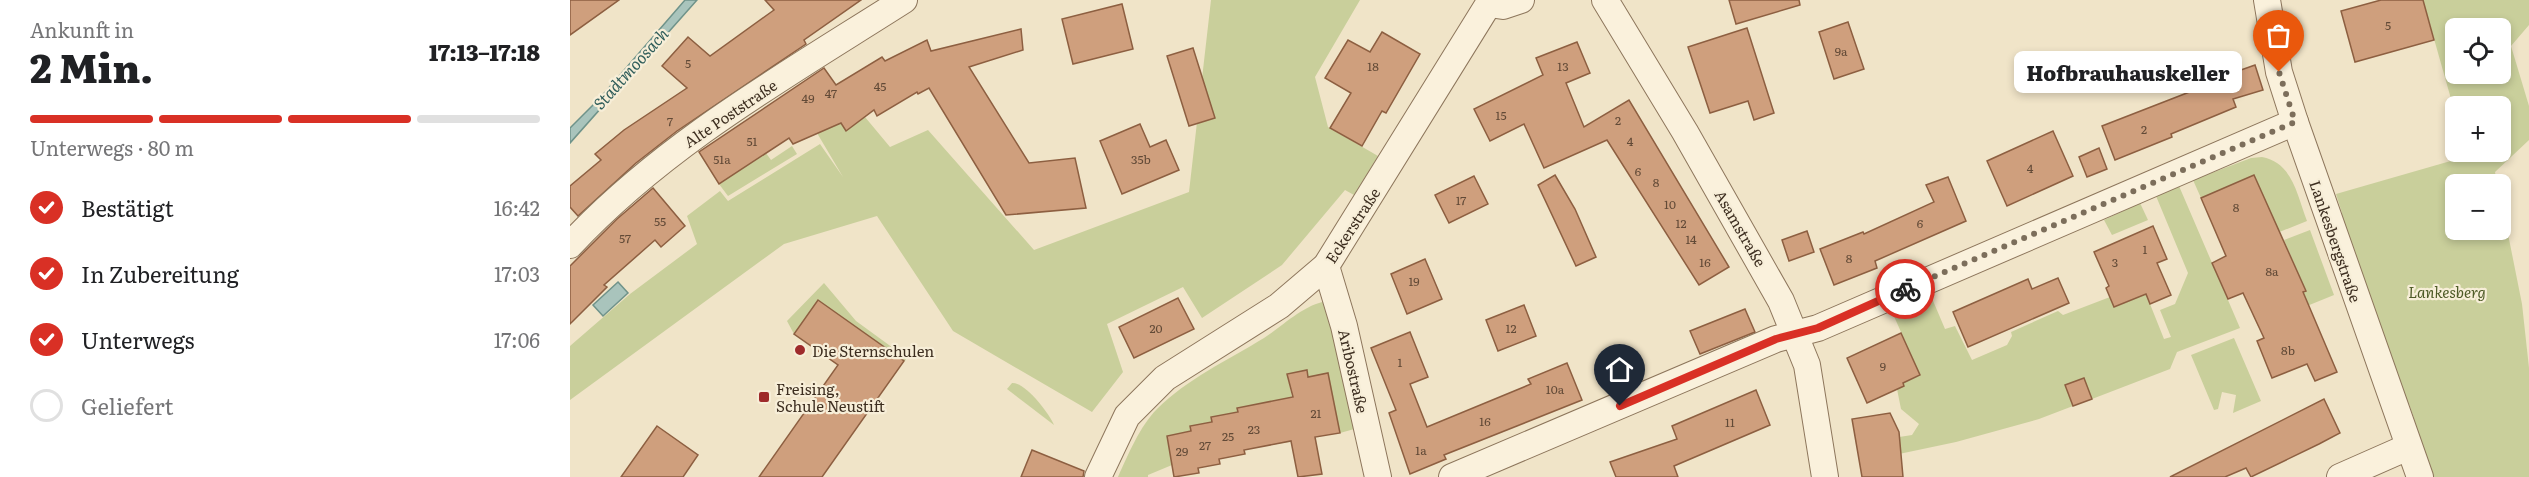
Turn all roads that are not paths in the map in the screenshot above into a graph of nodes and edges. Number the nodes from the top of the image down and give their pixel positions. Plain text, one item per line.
1 (904, 0) edge
2 (1521, 0) edge
3 (1605, 0) edge
4 (2267, 0) edge
5 (1490, 2) edge
6 (2295, 122) junction
7 (570, 245) edge
8 (1326, 266) junction
9 (1796, 333) junction
10 (2409, 447) junction
11 (1098, 477) edge
12 (1378, 477) edge
13 (1452, 477) edge
14 (1825, 477) edge
15 (2340, 477) edge
16 (2420, 477) edge

1 - 7 street, Alte Poststraße
2 - 5 street, Eckerstraße
3 - 9 street, Asamstraße
4 - 6 street, Lankesbergstraße
5 - 8 street, Eckerstraße
6 - 9 street
6 - 10 street, Lankesbergstraße
8 - 11 street, Eckerstraße
8 - 12 street, Aribostraße
9 - 13 street
9 - 14 street, Asamstraße
10 - 15 street
10 - 16 street, Lankesbergstraße

